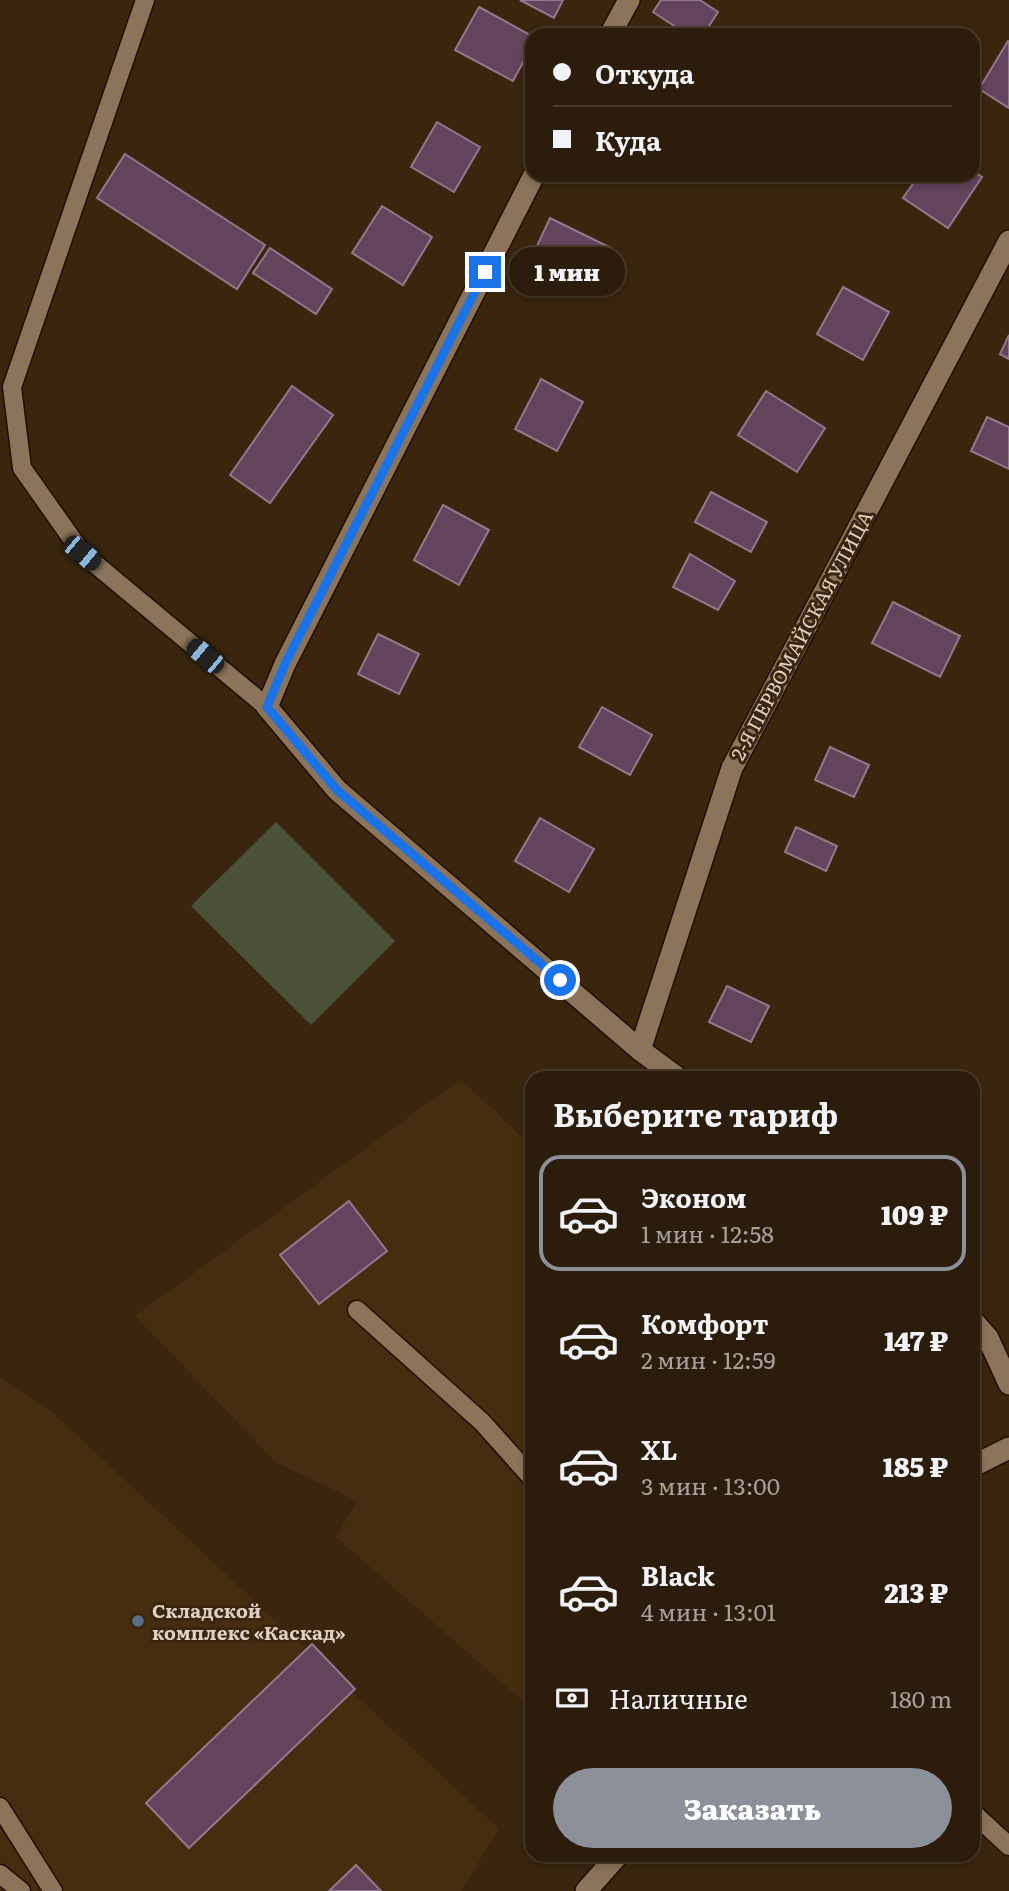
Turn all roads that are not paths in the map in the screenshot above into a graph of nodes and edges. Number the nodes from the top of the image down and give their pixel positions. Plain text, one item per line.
1 (145, 0) edge
2 (629, 0) edge
3 (614, 28) edge
4 (530, 182) edge
5 (1009, 241) edge
6 (267, 707) junction
7 (640, 1050) junction
8 (668, 1071) edge
9 (356, 1310) dead end
10 (980, 1329) edge
11 (1009, 1384) edge
12 (1009, 1448) edge
13 (980, 1462) edge
14 (525, 1470) edge
15 (0, 1807) edge
16 (980, 1819) edge
17 (1009, 1846) edge
18 (612, 1862) edge
19 (0, 1874) edge
20 (21, 1891) edge
21 (53, 1891) edge
22 (586, 1891) edge

1 - 6 lane
2 - 3 street
4 - 6 street
5 - 7 street, 2-Я ПЕРВОМАЙСКАЯ УЛИЦА
6 - 7 street
7 - 8 street
9 - 14 lane
10 - 11 street
12 - 13 street
15 - 21 lane
16 - 17 lane
18 - 22 street
19 - 20 lane

